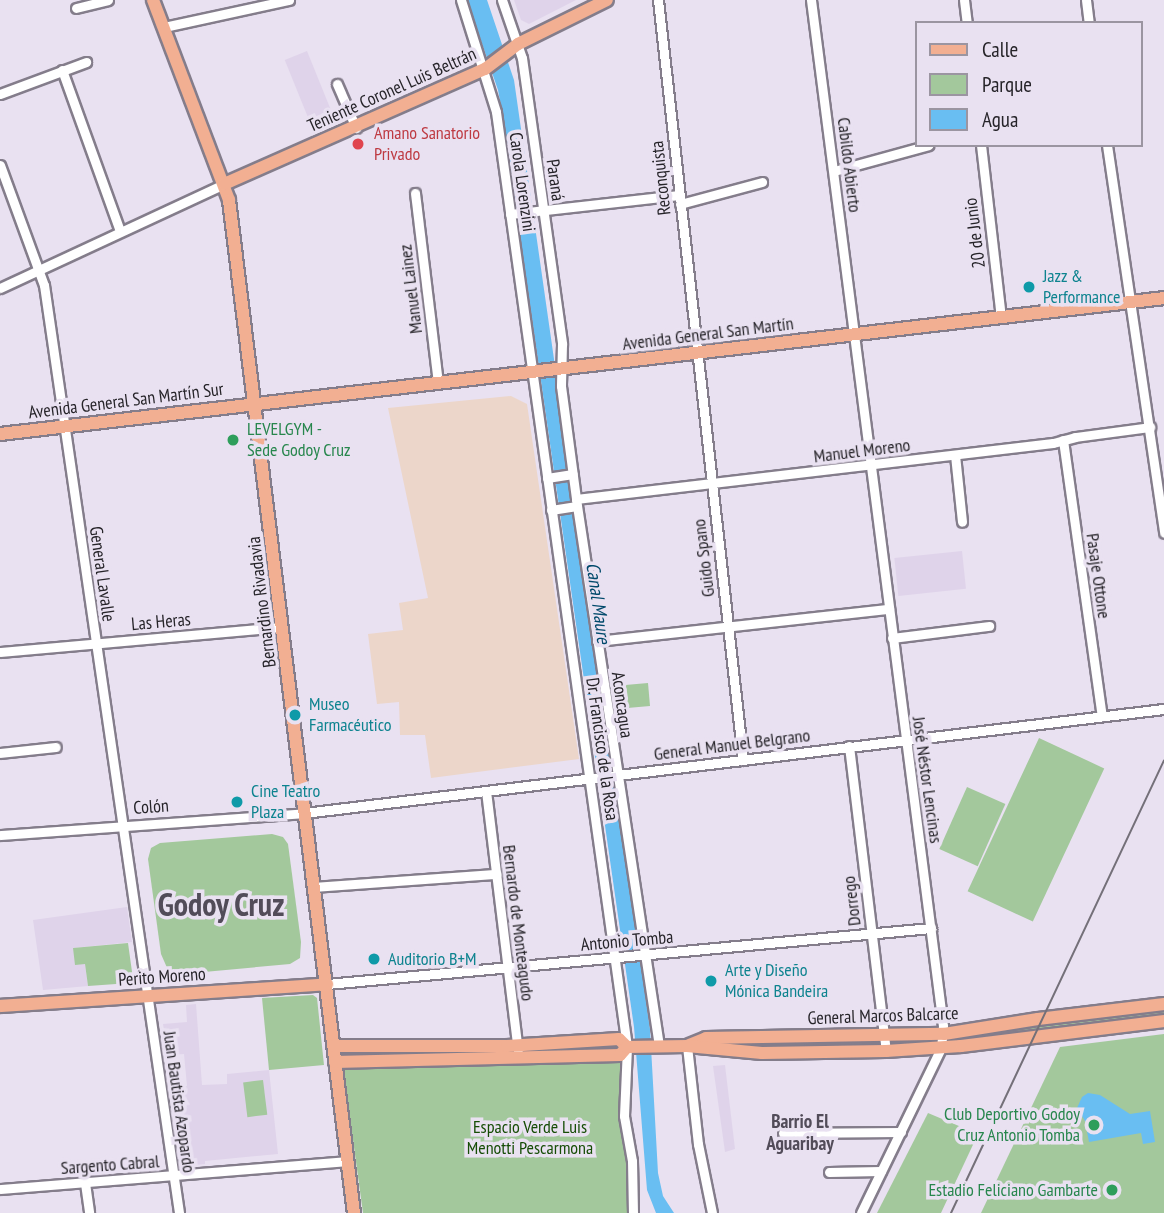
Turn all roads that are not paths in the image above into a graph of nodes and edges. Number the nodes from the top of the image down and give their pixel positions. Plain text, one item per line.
1 (108, 0) edge
2 (153, 0) edge
3 (289, 0) edge
4 (461, 0) edge
5 (502, 0) edge
6 (607, 0) edge
7 (657, 0) edge
8 (811, 0) edge
9 (964, 0) edge
10 (1086, 0) edge
11 (76, 8) dead end
12 (967, 21) edge
13 (1089, 21) edge
14 (164, 27) junction
15 (518, 44) junction
16 (86, 62) dead end
17 (487, 67) junction
18 (62, 70) junction
19 (337, 84) dead end
20 (0, 93) edge
21 (356, 128) junction
22 (922, 147) edge
23 (981, 147) edge
24 (1107, 147) edge
25 (0, 165) edge
26 (834, 171) junction
27 (762, 182) dead end
28 (224, 184) junction
29 (415, 193) dead end
30 (679, 199) junction
31 (544, 210) junction
32 (513, 214) junction
33 (120, 231) junction
34 (39, 270) junction
35 (0, 288) edge
36 (1164, 298) edge
37 (1130, 302) junction
38 (1001, 317) junction
39 (855, 334) junction
40 (696, 353) junction
41 (557, 369) junction
42 (535, 371) junction
43 (438, 382) junction
44 (256, 403) junction
45 (65, 427) junction
46 (1150, 427) junction
47 (0, 434) edge
48 (1063, 440) junction
49 (955, 455) junction
50 (872, 466) junction
51 (571, 475) junction
52 (551, 478) junction
53 (711, 483) junction
54 (576, 504) junction
55 (555, 509) junction
56 (962, 522) dead end
57 (1164, 533) edge
58 (889, 609) junction
59 (728, 626) junction
60 (989, 626) dead end
61 (282, 627) junction
62 (892, 638) junction
63 (597, 640) junction
64 (96, 643) junction
65 (0, 652) edge
66 (1164, 708) edge
67 (1102, 716) junction
68 (906, 739) junction
69 (849, 746) junction
70 (56, 747) dead end
71 (0, 753) edge
72 (743, 760) junction
73 (615, 775) junction
74 (594, 778) junction
75 (486, 791) junction
76 (304, 813) junction
77 (123, 825) junction
78 (0, 835) edge
79 (496, 874) junction
80 (314, 887) junction
81 (931, 928) junction
82 (872, 934) junction
83 (641, 955) junction
84 (620, 957) junction
85 (508, 967) junction
86 (327, 984) junction
87 (148, 995) junction
88 (1164, 1004) edge
89 (0, 1006) edge
90 (1164, 1021) edge
91 (944, 1034) junction
92 (884, 1035) junction
93 (687, 1045) junction
94 (334, 1046) junction
95 (655, 1046) junction
96 (632, 1047) junction
97 (941, 1048) junction
98 (886, 1051) junction
99 (519, 1052) junction
100 (335, 1062) junction
101 (901, 1132) junction
102 (783, 1133) dead end
103 (347, 1161) junction
104 (881, 1171) junction
105 (829, 1172) dead end
106 (174, 1176) junction
107 (85, 1183) junction
108 (0, 1189) edge
109 (89, 1213) edge
110 (179, 1213) edge
111 (354, 1213) edge
112 (633, 1213) edge
113 (712, 1213) edge
114 (861, 1213) edge

1 - 11 street
2 - 14 main road, Bernardino Rivadavia
3 - 14 street
4 - 17 street, Carola Lorenzini
5 - 15 street, Paraná
6 - 15 main road, Teniente Coronel Luis Beltrán
7 - 30 street, Reconquista
8 - 26 street, Cabildo Abierto
9 - 12 street
10 - 13 street
14 - 28 main road, Bernardino Rivadavia
15 - 17 main road, Teniente Coronel Luis Beltrán
15 - 31 street, Paraná
16 - 18 street
17 - 21 main road, Teniente Coronel Luis Beltrán
17 - 32 street, Carola Lorenzini
18 - 20 street
18 - 33 street
19 - 21 street
21 - 28 main road, Teniente Coronel Luis Beltrán
22 - 26 street
23 - 38 street, 20 de Junio
24 - 37 street
25 - 34 street, General Lavalle
26 - 39 street, Cabildo Abierto
27 - 30 street
28 - 33 street
28 - 44 main road, Bernardino Rivadavia
29 - 43 street, Manuel Lainez
30 - 31 street
30 - 40 street, Reconquista
31 - 32 street
31 - 41 street, Paraná
32 - 42 street, Carola Lorenzini
33 - 34 street
34 - 35 street
34 - 45 street, General Lavalle
36 - 37 main road, Avenida General San Martín
37 - 38 main road, Avenida General San Martín
37 - 46 street
38 - 39 main road, Avenida General San Martín
39 - 40 main road, Avenida General San Martín
39 - 50 street, José Néstor Lencinas
40 - 41 main road, Avenida General San Martín
40 - 53 street, Guido Spano
41 - 42 main road, Avenida General San Martín
41 - 51 street, Aconcagua
42 - 43 main road, Avenida General San Martín
42 - 52 street, Dr. Francisco de la Rosa
43 - 44 main road, Avenida General San Martín
44 - 45 main road, Avenida General San Martín Sur
44 - 61 main road, Bernardino Rivadavia
45 - 47 main road, Avenida General San Martín Sur
45 - 64 street, General Lavalle
46 - 48 street, Manuel Moreno
46 - 57 street
48 - 49 street, Manuel Moreno
48 - 67 street, Pasaje Ottone
49 - 50 street, Manuel Moreno
49 - 56 street
50 - 53 street, Manuel Moreno
50 - 58 street, José Néstor Lencinas
51 - 52 street
51 - 54 street, Aconcagua
52 - 55 street, Dr. Francisco de la Rosa
53 - 54 street, Manuel Moreno
53 - 59 street, Guido Spano
54 - 55 street, Manuel Moreno
54 - 63 street, Aconcagua
55 - 74 street, Dr. Francisco de la Rosa
58 - 59 street
58 - 62 street, José Néstor Lencinas
59 - 63 street
59 - 72 street, Guido Spano
60 - 62 street
61 - 64 street, Las Heras
61 - 76 main road, Bernardino Rivadavia
62 - 68 street, José Néstor Lencinas
63 - 73 street, Aconcagua
64 - 65 street, Las Heras
64 - 77 street, General Lavalle
66 - 67 street, General Manuel Belgrano
67 - 68 street, General Manuel Belgrano
68 - 69 street, General Manuel Belgrano
68 - 81 street, José Néstor Lencinas
69 - 72 street, General Manuel Belgrano
69 - 82 street, Dorrego
70 - 71 street
72 - 73 street, General Manuel Belgrano
73 - 74 street, General Manuel Belgrano
73 - 83 street, Aconcagua
74 - 75 street, General Manuel Belgrano
74 - 84 street, Dr. Francisco de la Rosa
75 - 76 street, General Manuel Belgrano
75 - 79 street, Bernardo de Monteagudo
76 - 77 street, Colón
76 - 80 main road, Bernardino Rivadavia
77 - 78 street, Colón
77 - 87 street, General Lavalle
79 - 80 street
79 - 85 street, Bernardo de Monteagudo
80 - 86 main road, Bernardino Rivadavia
81 - 82 street, Antonio Tomba
81 - 91 street, José Néstor Lencinas
82 - 83 street, Antonio Tomba
82 - 92 street, Dorrego
83 - 84 street, Antonio Tomba
83 - 95 street, Aconcagua
84 - 85 street, Antonio Tomba
84 - 96 street, Dr. Francisco de la Rosa
85 - 86 street, Antonio Tomba
85 - 99 street, Bernardo de Monteagudo
86 - 87 main road, Perito Moreno
86 - 94 main road, Bernardino Rivadavia
87 - 89 main road, Perito Moreno
87 - 106 street, Juan Bautista Azopardo
88 - 91 main road, General Marcos Balcarce
90 - 97 main road, General Marcos Balcarce
91 - 92 main road, General Marcos Balcarce
91 - 97 street, José Néstor Lencinas
92 - 93 main road, General Marcos Balcarce
92 - 98 street, Dorrego
93 - 95 main road, General Marcos Balcarce
93 - 98 main road, General Marcos Balcarce
93 - 113 street
94 - 99 main road, General Marcos Balcarce
94 - 100 main road, Bernardino Rivadavia
95 - 96 main road, General Marcos Balcarce
96 - 99 main road, General Marcos Balcarce
96 - 112 street, Dr. Francisco de la Rosa
97 - 98 main road, General Marcos Balcarce
97 - 101 street, José Néstor Lencinas
99 - 100 main road, General Marcos Balcarce
100 - 103 main road, Bernardino Rivadavia
101 - 102 street
101 - 104 street, José Néstor Lencinas
103 - 106 street, Sargento Cabral
103 - 111 main road, Bernardino Rivadavia
104 - 105 street
104 - 114 street, José Néstor Lencinas
106 - 107 street, Sargento Cabral
106 - 110 street, Juan Bautista Azopardo
107 - 108 street, Sargento Cabral
107 - 109 street

